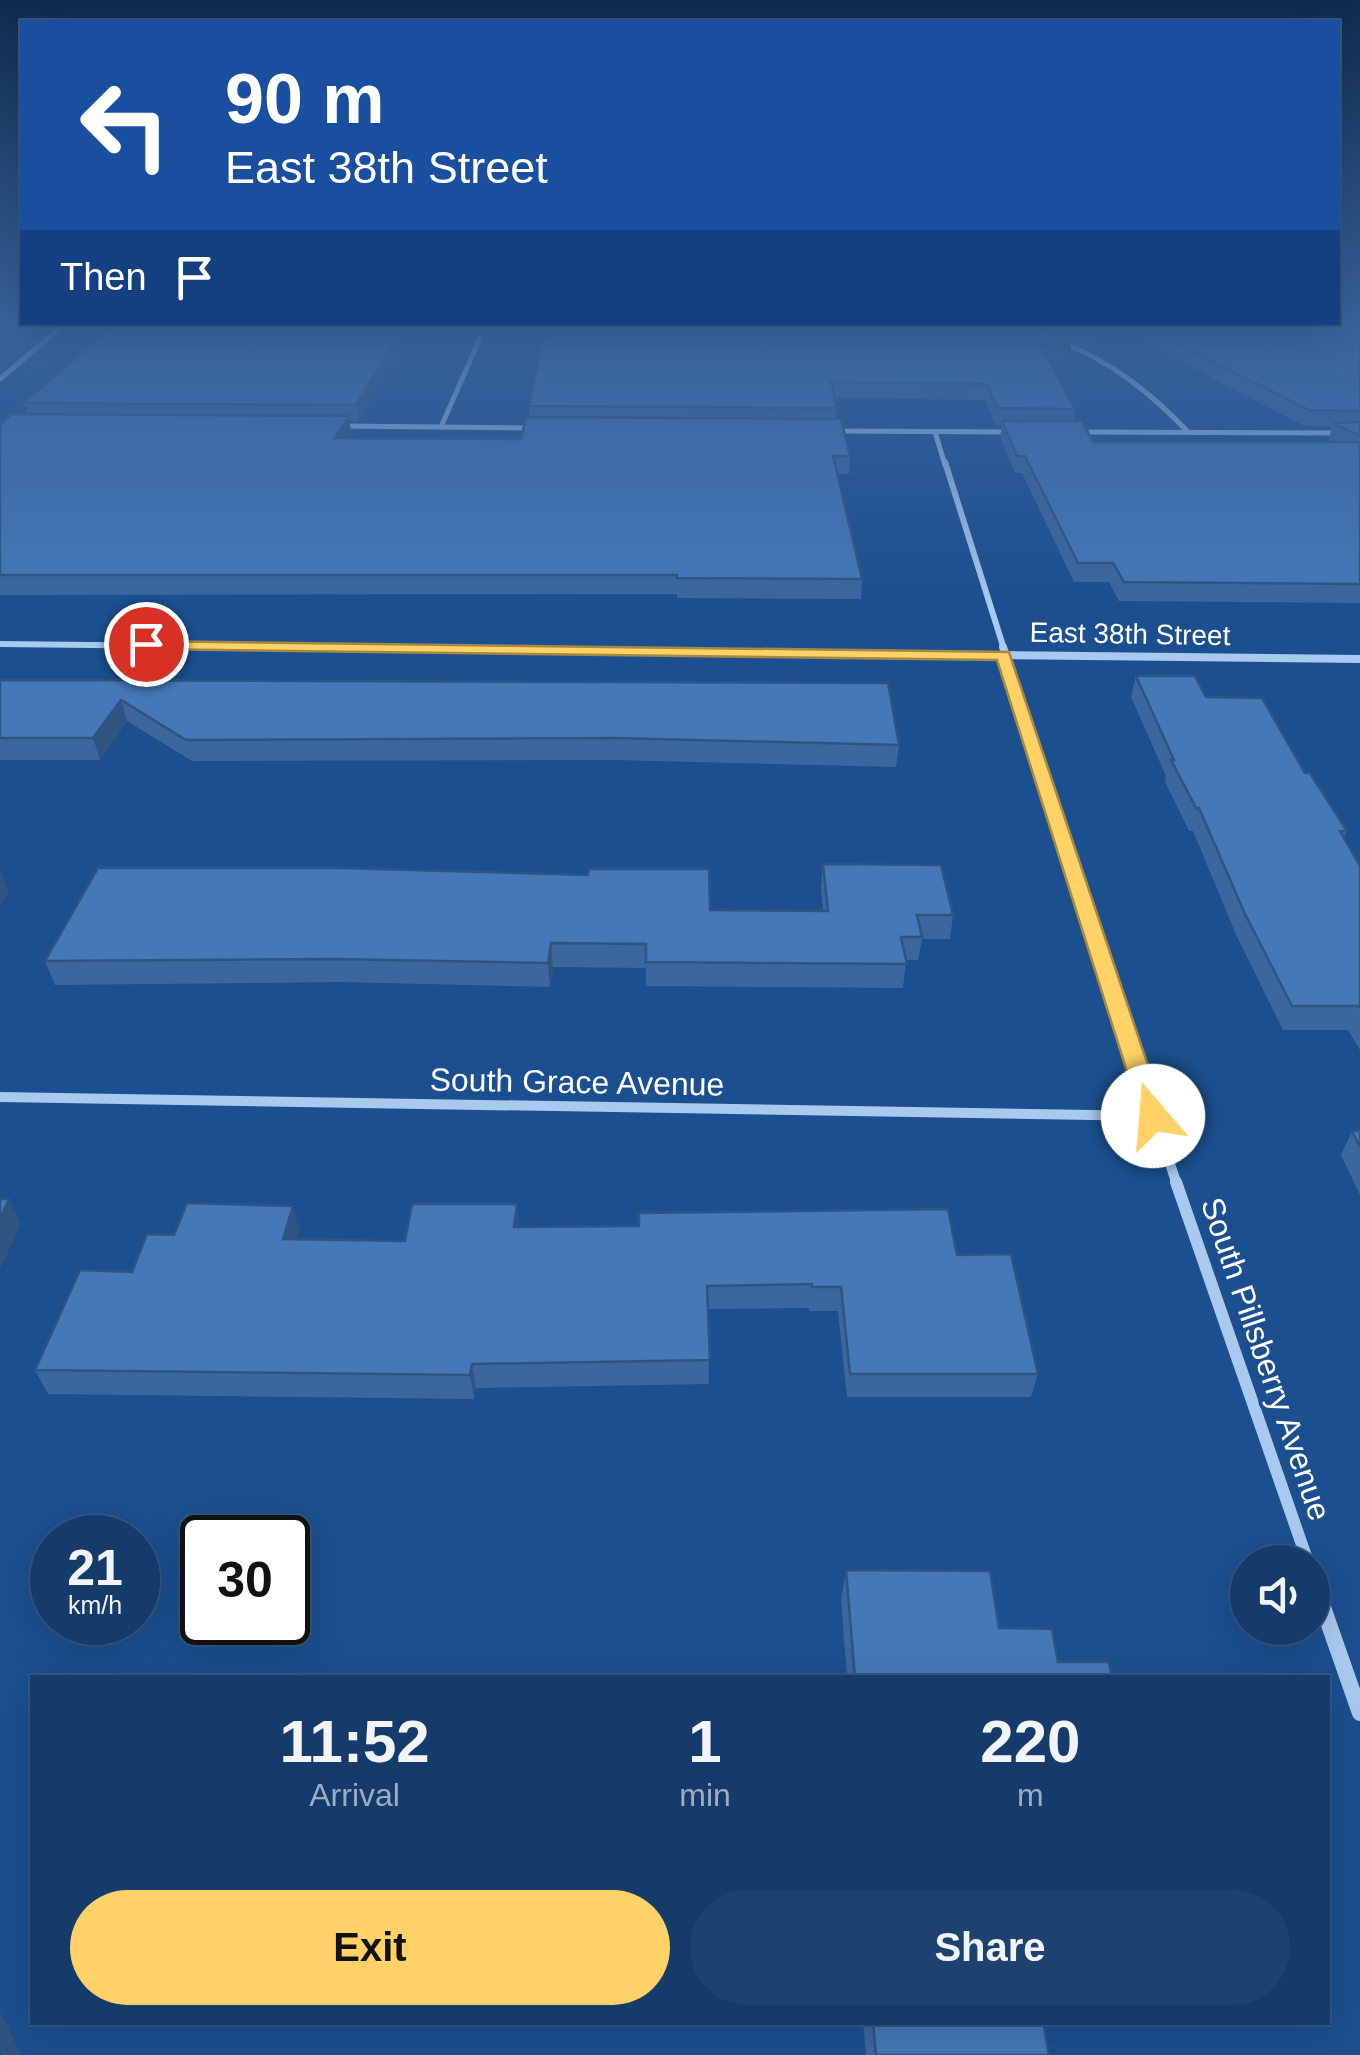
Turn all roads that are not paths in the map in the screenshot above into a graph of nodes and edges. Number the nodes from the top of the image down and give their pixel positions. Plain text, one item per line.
1 (446, 415) edge
2 (1172, 415) edge
3 (326, 426) edge
4 (441, 427) junction
5 (540, 428) edge
6 (816, 430) edge
7 (935, 432) junction
8 (1032, 432) edge
9 (1071, 432) edge
10 (1188, 432) junction
11 (1360, 433) edge
12 (0, 644) edge
13 (1004, 655) junction
14 (1360, 658) edge
15 (0, 1097) edge
16 (1153, 1116) junction
17 (1302, 1545) edge
18 (1330, 1627) edge
19 (1360, 1712) edge

1 - 4 street
2 - 10 street
3 - 4 street
4 - 5 street
6 - 7 street
7 - 8 street
7 - 13 street, South Pillsberry Avenue
9 - 10 street
10 - 11 street
12 - 13 street, East 38th Street
13 - 14 street, East 38th Street
13 - 16 street, South Pillsberry Avenue
15 - 16 street, South Grace Avenue
16 - 17 street, South Pillsberry Avenue
18 - 19 street

